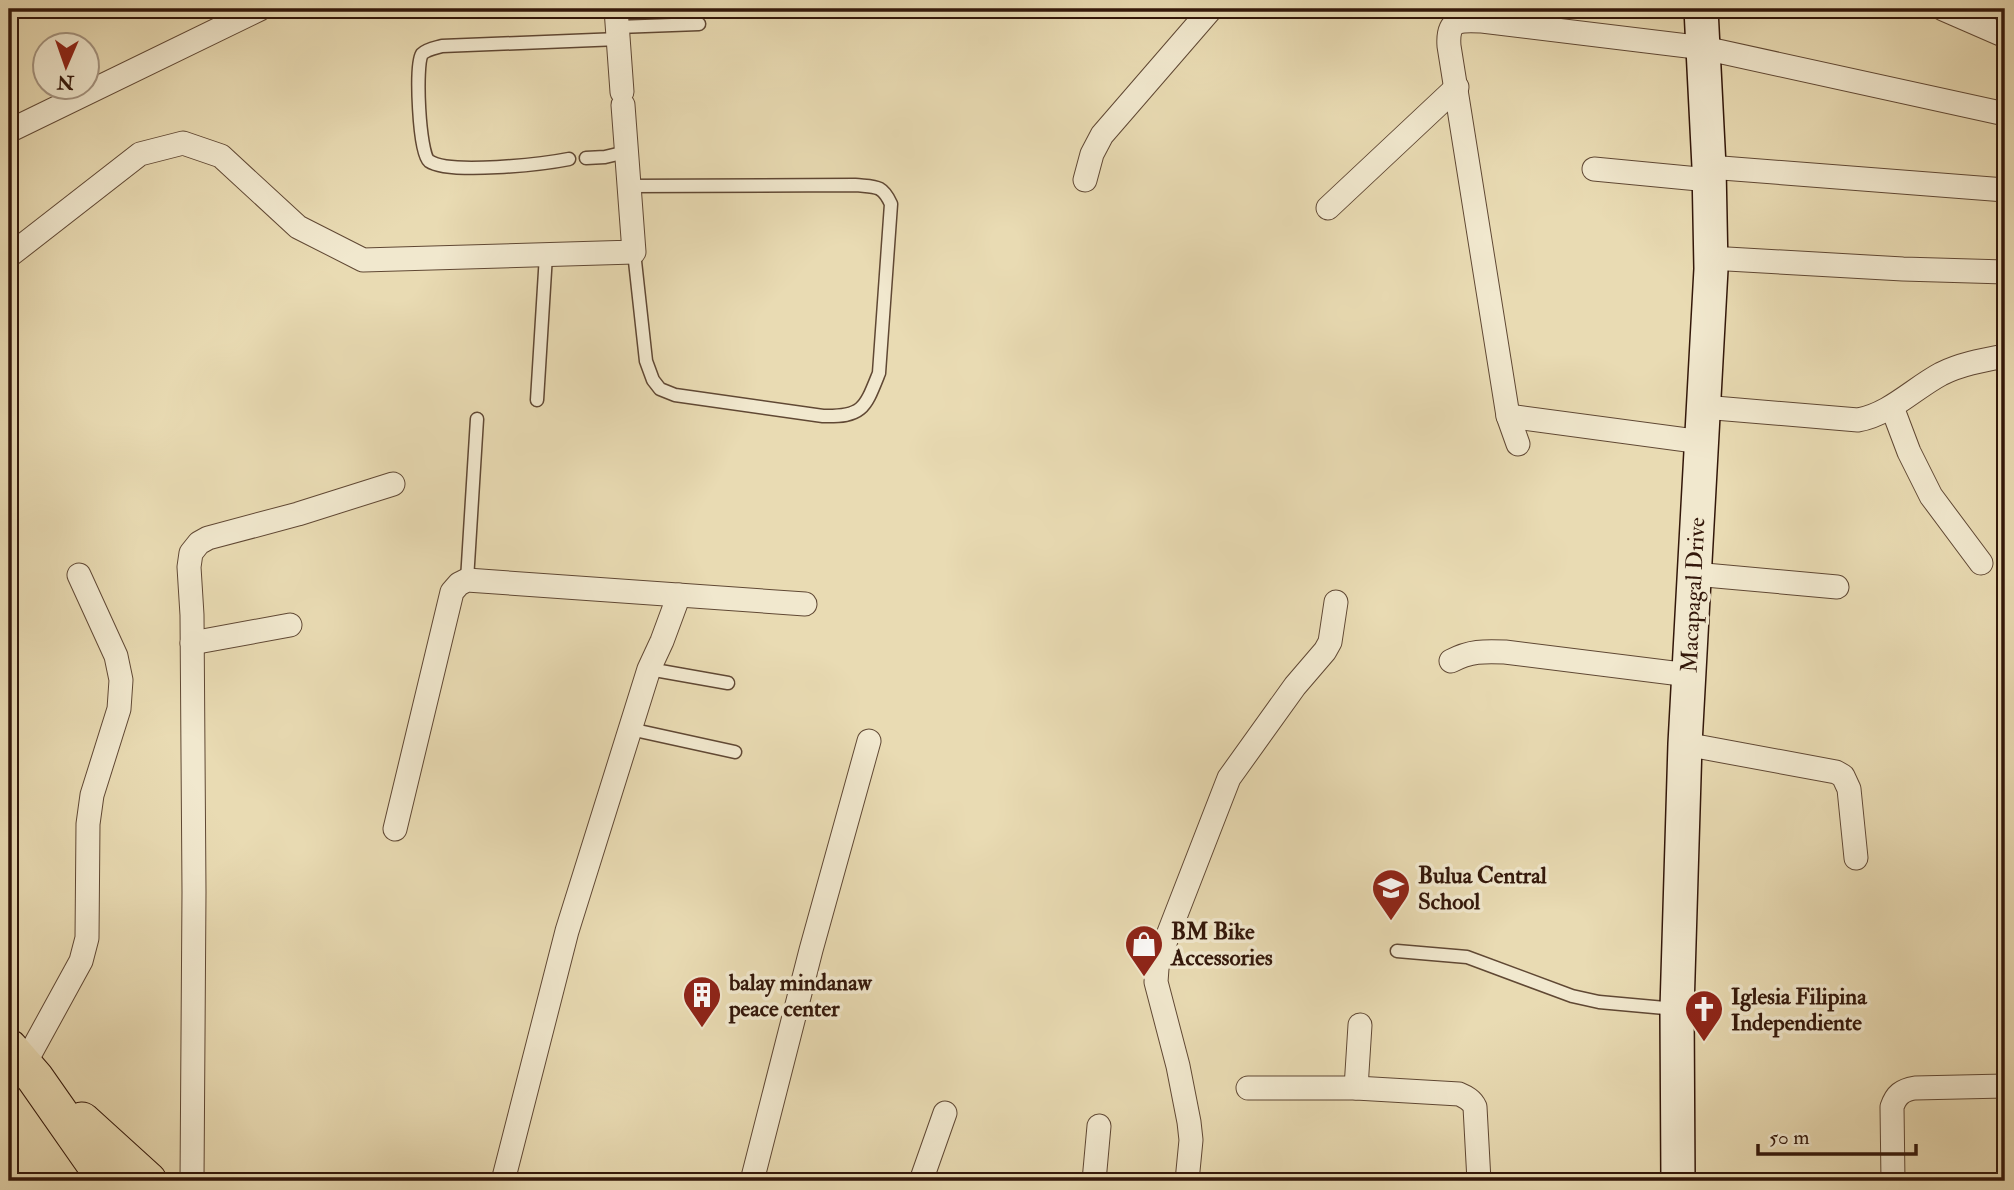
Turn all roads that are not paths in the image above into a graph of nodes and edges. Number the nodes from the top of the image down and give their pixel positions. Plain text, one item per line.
1 (260, 9) edge
2 (1211, 9) edge
3 (1701, 9) edge
4 (1943, 9) edge
5 (699, 24) dead end
6 (617, 25) edge
7 (2005, 36) edge
8 (1704, 48) junction
9 (1457, 87) junction
10 (2005, 114) edge
11 (9, 131) edge
12 (626, 152) junction
13 (586, 158) dead end
14 (569, 159) dead end
15 (1594, 169) dead end
16 (1709, 173) junction
17 (1085, 180) dead end
18 (629, 186) junction
19 (2005, 190) edge
20 (1328, 208) dead end
21 (634, 252) junction
22 (546, 254) junction
23 (9, 256) edge
24 (1710, 258) junction
25 (2005, 272) edge
26 (2005, 356) edge
27 (537, 400) dead end
28 (1703, 407) junction
29 (1892, 407) junction
30 (1508, 416) junction
31 (477, 419) dead end
32 (1702, 442) junction
33 (1518, 444) dead end
34 (393, 484) dead end
35 (1981, 563) dead end
36 (1695, 574) junction
37 (79, 575) dead end
38 (467, 580) junction
39 (1837, 587) dead end
40 (679, 595) junction
41 (1336, 602) dead end
42 (806, 604) dead end
43 (290, 625) dead end
44 (192, 643) junction
45 (1451, 661) dead end
46 (649, 669) junction
47 (1689, 675) junction
48 (728, 683) dead end
49 (630, 729) junction
50 (869, 741) dead end
51 (1685, 744) junction
52 (735, 752) dead end
53 (394, 830) dead end
54 (1856, 858) dead end
55 (1397, 951) dead end
56 (1676, 1009) junction
57 (1360, 1025) dead end
58 (23, 1064) edge
59 (2005, 1086) edge
60 (1248, 1088) dead end
61 (1356, 1088) junction
62 (945, 1113) dead end
63 (1099, 1126) dead end
64 (103, 1178) edge
65 (148, 1181) edge
66 (192, 1181) edge
67 (503, 1181) edge
68 (752, 1181) edge
69 (920, 1181) edge
70 (1094, 1181) edge
71 (1187, 1181) edge
72 (1479, 1181) edge
73 (1678, 1181) edge
74 (1893, 1181) edge

1 - 11 street
2 - 17 street
3 - 8 main road, Macapagal Drive
4 - 7 street
5 - 6 lane
6 - 12 street
6 - 14 lane
8 - 9 street
8 - 10 street
8 - 16 main road, Macapagal Drive
9 - 20 street
9 - 30 street
12 - 13 lane
12 - 18 street
15 - 16 street
16 - 19 street
16 - 24 main road, Macapagal Drive
18 - 21 street
18 - 21 lane
21 - 22 street
22 - 23 street
22 - 27 lane
24 - 25 street
24 - 28 main road, Macapagal Drive
26 - 29 street
28 - 29 street
28 - 32 main road, Macapagal Drive
29 - 35 street
30 - 32 street
30 - 33 street
31 - 38 lane
32 - 36 main road, Macapagal Drive
34 - 44 street
36 - 39 street
36 - 47 main road, Macapagal Drive
37 - 58 street
38 - 40 street
38 - 53 street
40 - 42 street
40 - 46 street
41 - 71 street
43 - 44 street
44 - 66 street
45 - 47 street
46 - 48 lane
46 - 49 street
47 - 51 main road, Macapagal Drive
49 - 52 lane
49 - 67 street
50 - 68 street
51 - 54 street
51 - 56 main road, Macapagal Drive
55 - 56 lane
56 - 73 main road, Macapagal Drive
57 - 61 street
58 - 64 main road
58 - 65 main road
59 - 74 street
60 - 61 street
61 - 72 street
62 - 69 street
63 - 70 street

